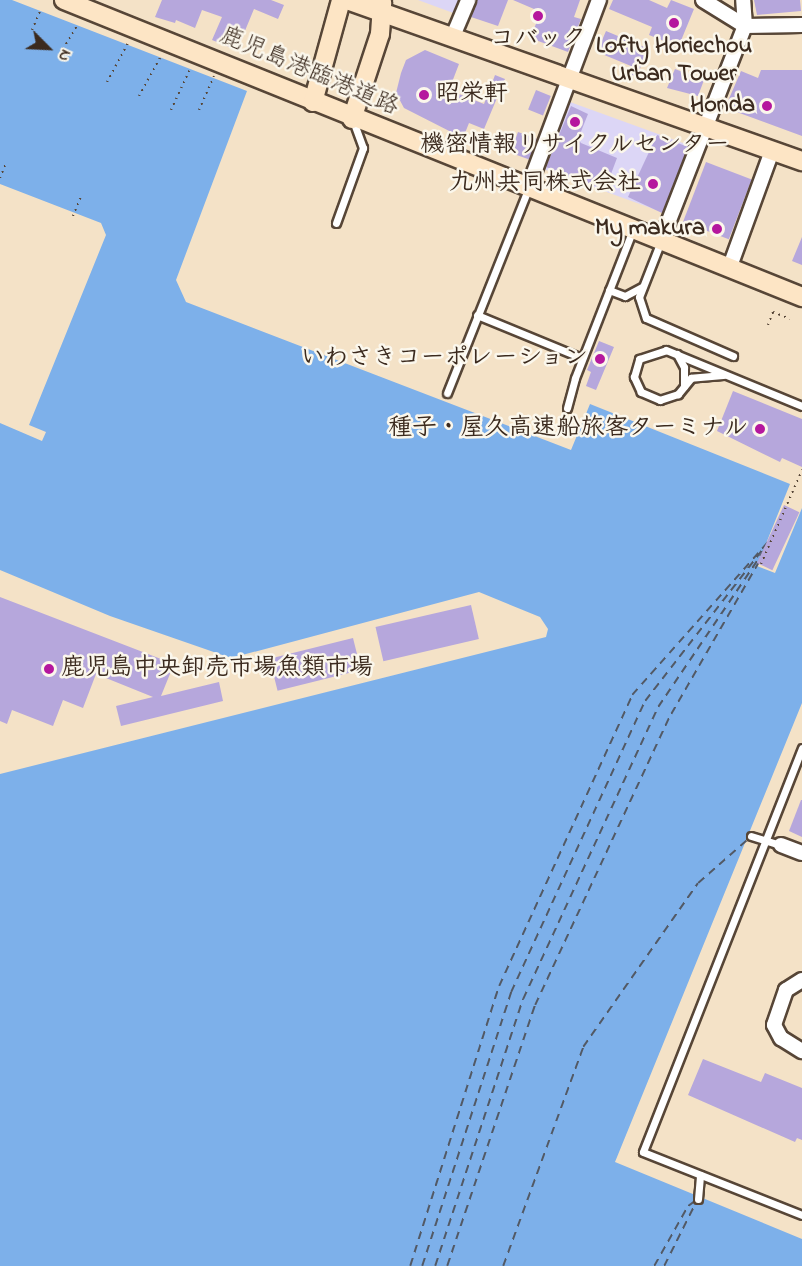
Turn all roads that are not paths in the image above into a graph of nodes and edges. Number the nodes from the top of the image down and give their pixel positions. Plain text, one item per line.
1 (64, 0) edge
2 (341, 0) edge
3 (347, 0) edge
4 (468, 0) edge
5 (599, 0) edge
6 (703, 0) edge
7 (743, 0) edge
8 (382, 6) edge
9 (802, 25) edge
10 (745, 26) junction
11 (453, 36) junction
12 (569, 79) junction
13 (313, 102) junction
14 (352, 119) junction
15 (706, 127) junction
16 (772, 151) junction
17 (802, 161) edge
18 (529, 186) junction
19 (336, 223) dead end
20 (633, 229) junction
21 (661, 241) junction
22 (729, 269) junction
23 (642, 287) junction
24 (609, 290) junction
25 (802, 297) edge
26 (477, 315) junction
27 (677, 354) junction
28 (733, 356) dead end
29 (582, 358) junction
30 (723, 375) junction
31 (683, 387) junction
32 (447, 393) dead end
33 (802, 406) edge
34 (567, 408) dead end
35 (802, 748) edge
36 (751, 836) dead end
37 (766, 838) junction
38 (781, 845) joint
39 (802, 853) edge
40 (802, 980) edge
41 (802, 1051) edge
42 (700, 1175) junction
43 (698, 1199) dead end
44 (802, 1215) edge

1 - 13 street, 鹿児島港臨港道路
2 - 13 street
3 - 8 street
4 - 11 street
5 - 12 street
6 - 10 street
7 - 10 street
8 - 11 street
8 - 14 street
9 - 10 street
10 - 15 street
11 - 12 street
12 - 15 street
12 - 18 street
13 - 14 street, 鹿児島港臨港道路
14 - 18 street, 鹿児島港臨港道路
14 - 19 lane
15 - 16 street
15 - 21 street
16 - 17 street
16 - 22 street
18 - 20 street, 鹿児島港臨港道路
18 - 26 lane
20 - 21 street, 鹿児島港臨港道路
20 - 24 lane
21 - 22 street, 鹿児島港臨港道路
21 - 23 lane
22 - 25 street, 鹿児島港臨港道路
23 - 24 lane
23 - 28 lane
24 - 29 lane
26 - 29 lane
26 - 32 lane
27 - 30 lane
27 - 31 lane
27 - 31 lane
29 - 34 lane
30 - 31 lane
30 - 33 lane
35 - 37 lane
36 - 37 lane
37 - 38 lane
37 - 42 lane
38 - 39 street
40 - 41 street
42 - 43 lane
42 - 44 lane

